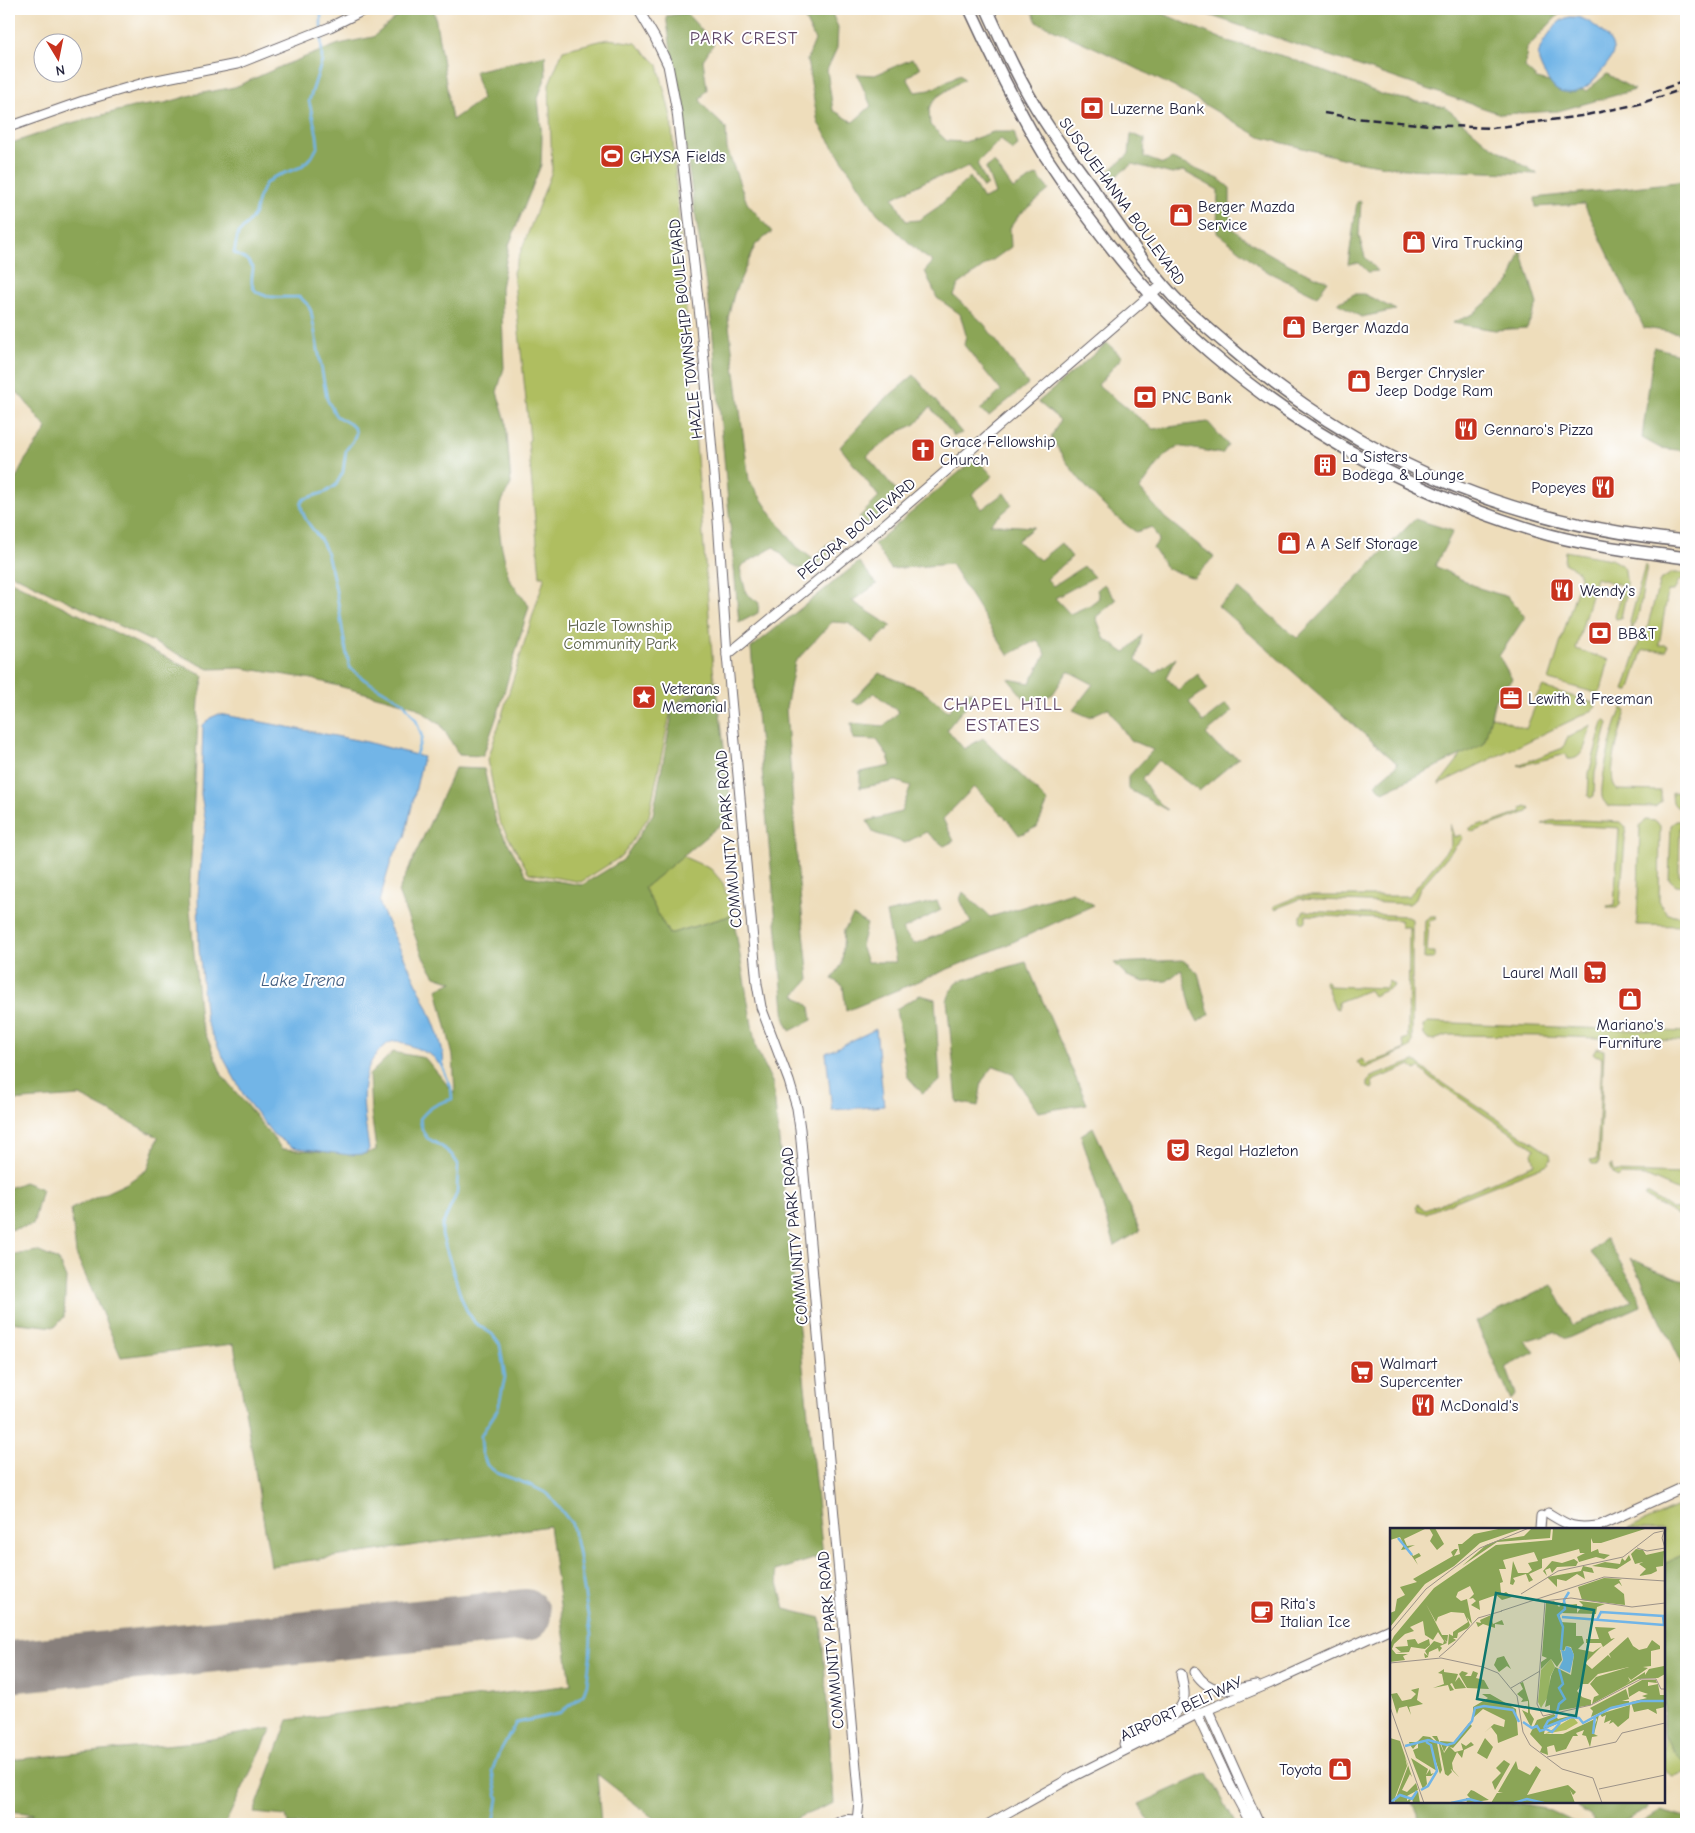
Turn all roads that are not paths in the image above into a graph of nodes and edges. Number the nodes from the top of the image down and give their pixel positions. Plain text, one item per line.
1 (366, 9) edge
2 (638, 9) edge
3 (970, 9) edge
4 (987, 9) edge
5 (9, 128) edge
6 (1163, 284) junction
7 (1151, 294) junction
8 (1686, 541) edge
9 (1686, 558) edge
10 (727, 655) junction
11 (1686, 1486) edge
12 (1540, 1528) edge
13 (1580, 1528) edge
14 (1580, 1528) edge
15 (1596, 1528) edge
16 (1390, 1628) edge
17 (1196, 1672) dead end
18 (1182, 1674) dead end
19 (1271, 1683) junction
20 (1208, 1710) junction
21 (1197, 1714) junction
22 (1217, 1757) junction
23 (1074, 1776) junction
24 (1242, 1785) junction
25 (859, 1823) edge
26 (836, 1824) edge
27 (989, 1824) edge
28 (1251, 1824) edge
29 (1259, 1824) edge

1 - 5 street
2 - 10 street, HAZLE TOWNSHIP BOULEVARD
3 - 7 highway, SUSQUEHANNA BOULEVARD
4 - 6 highway, SUSQUEHANNA BOULEVARD
6 - 7 street, PECORA BOULEVARD
6 - 8 highway, SUSQUEHANNA BOULEVARD
7 - 9 highway, SUSQUEHANNA BOULEVARD
7 - 10 street, PECORA BOULEVARD
10 - 25 street, COMMUNITY PARK ROAD
11 - 15 street
12 - 14 street
13 - 15 street
16 - 19 street, AIRPORT BELTWAY
17 - 19 street
18 - 23 street
19 - 20 street, AIRPORT BELTWAY
20 - 21 street, AIRPORT BELTWAY
20 - 24 street
21 - 22 street
21 - 23 street, AIRPORT BELTWAY
22 - 24 street
22 - 28 street
23 - 27 street, AIRPORT BELTWAY
24 - 29 street
25 - 26 street

